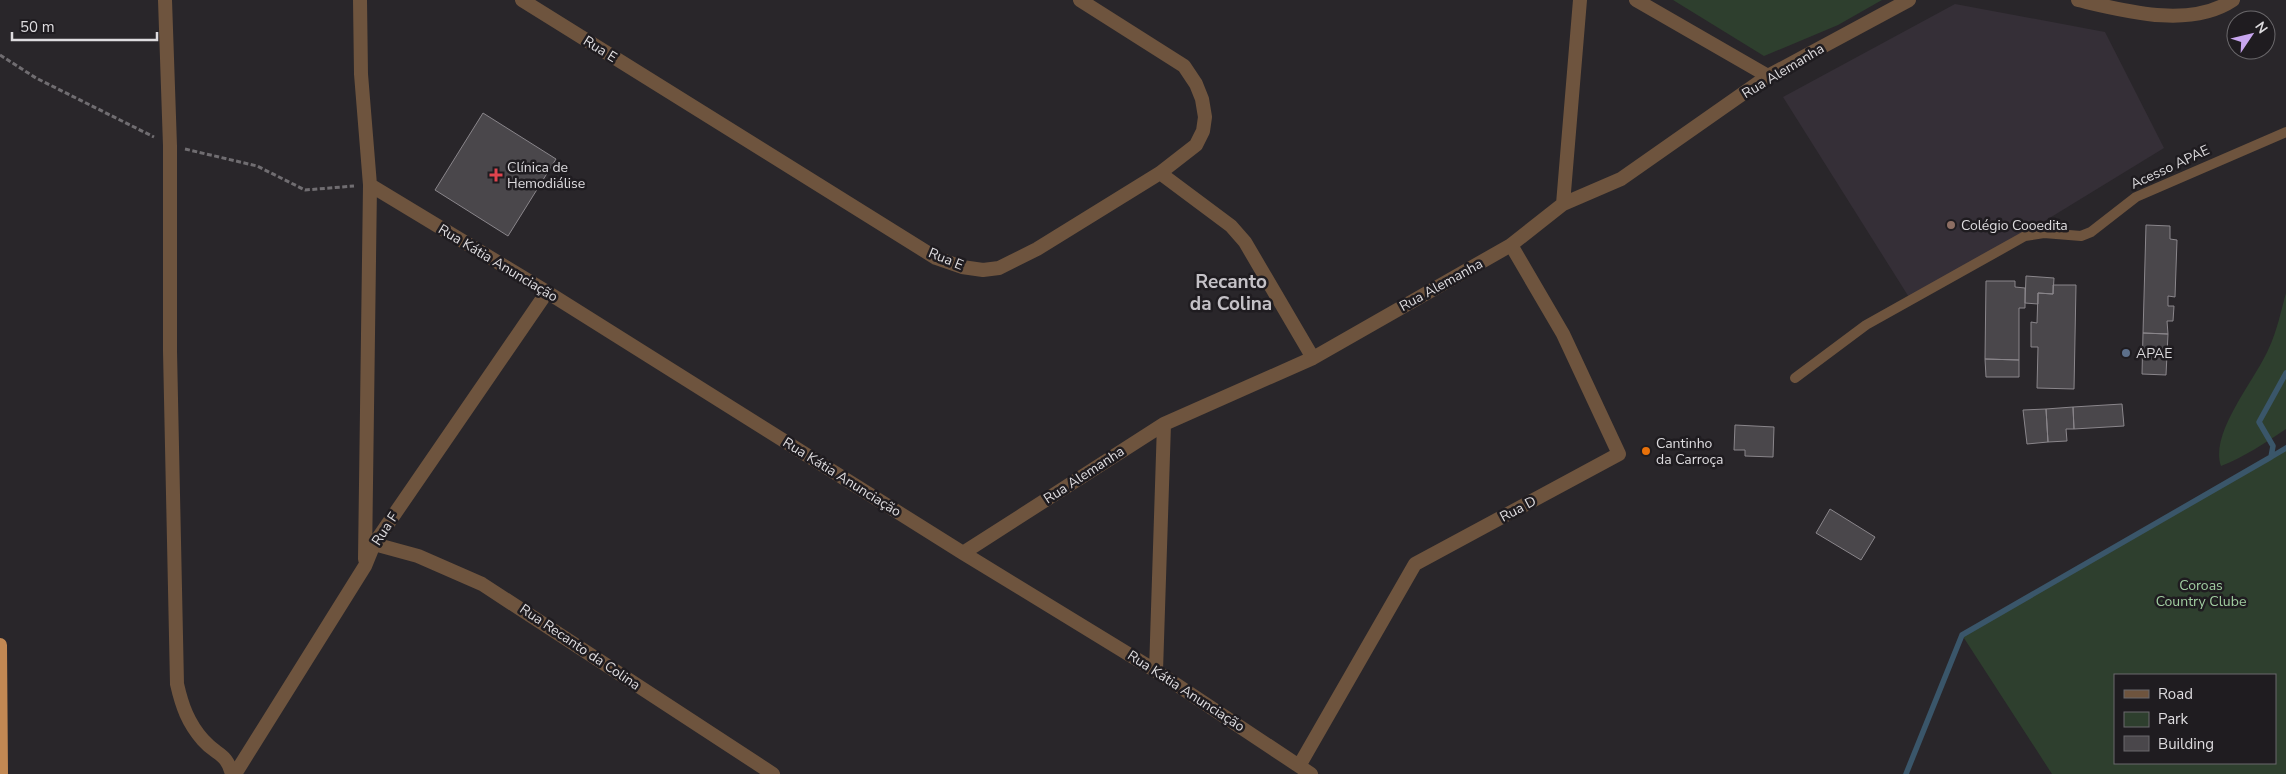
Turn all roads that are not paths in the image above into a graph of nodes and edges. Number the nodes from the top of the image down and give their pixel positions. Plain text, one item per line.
1 (165, 0) edge
2 (360, 0) edge
3 (522, 0) edge
4 (1080, 0) edge
5 (1580, 0) edge
6 (1636, 0) edge
7 (1908, 0) edge
8 (2078, 0) edge
9 (2233, 0) edge
10 (1768, 76) junction
11 (2286, 132) edge
12 (1160, 173) junction
13 (370, 185) junction
14 (1563, 204) junction
15 (1512, 245) junction
16 (546, 292) junction
17 (1313, 358) junction
18 (1795, 378) dead end
19 (1164, 424) junction
20 (374, 544) junction
21 (963, 553) junction
22 (365, 566) junction
23 (0, 646) edge
24 (1156, 670) junction
25 (1299, 766) junction
26 (1, 774) edge
27 (234, 774) edge
28 (773, 774) edge
29 (1311, 774) edge

1 - 27 street
2 - 13 street
3 - 12 street, Rua E
4 - 12 street, Rua E
5 - 14 street
6 - 10 street
7 - 10 street, Rua Alemanha
8 - 9 street
10 - 14 street, Rua Alemanha
11 - 18 lane, Acesso APAE
12 - 17 street
13 - 16 street, Rua Kátia Anunciação
13 - 22 street
14 - 15 street, Rua Alemanha
15 - 17 street, Rua Alemanha
15 - 25 street, Rua D
16 - 20 street, Rua F
16 - 21 street, Rua Kátia Anunciação
17 - 19 street, Rua Alemanha
19 - 21 street, Rua Alemanha
19 - 24 street
20 - 22 street, Rua F
20 - 28 street, Rua Recanto da Colina
21 - 24 street, Rua Kátia Anunciação
22 - 27 street, Rua F
23 - 26 highway
24 - 25 street, Rua Kátia Anunciação
25 - 29 street, Rua Kátia Anunciação

